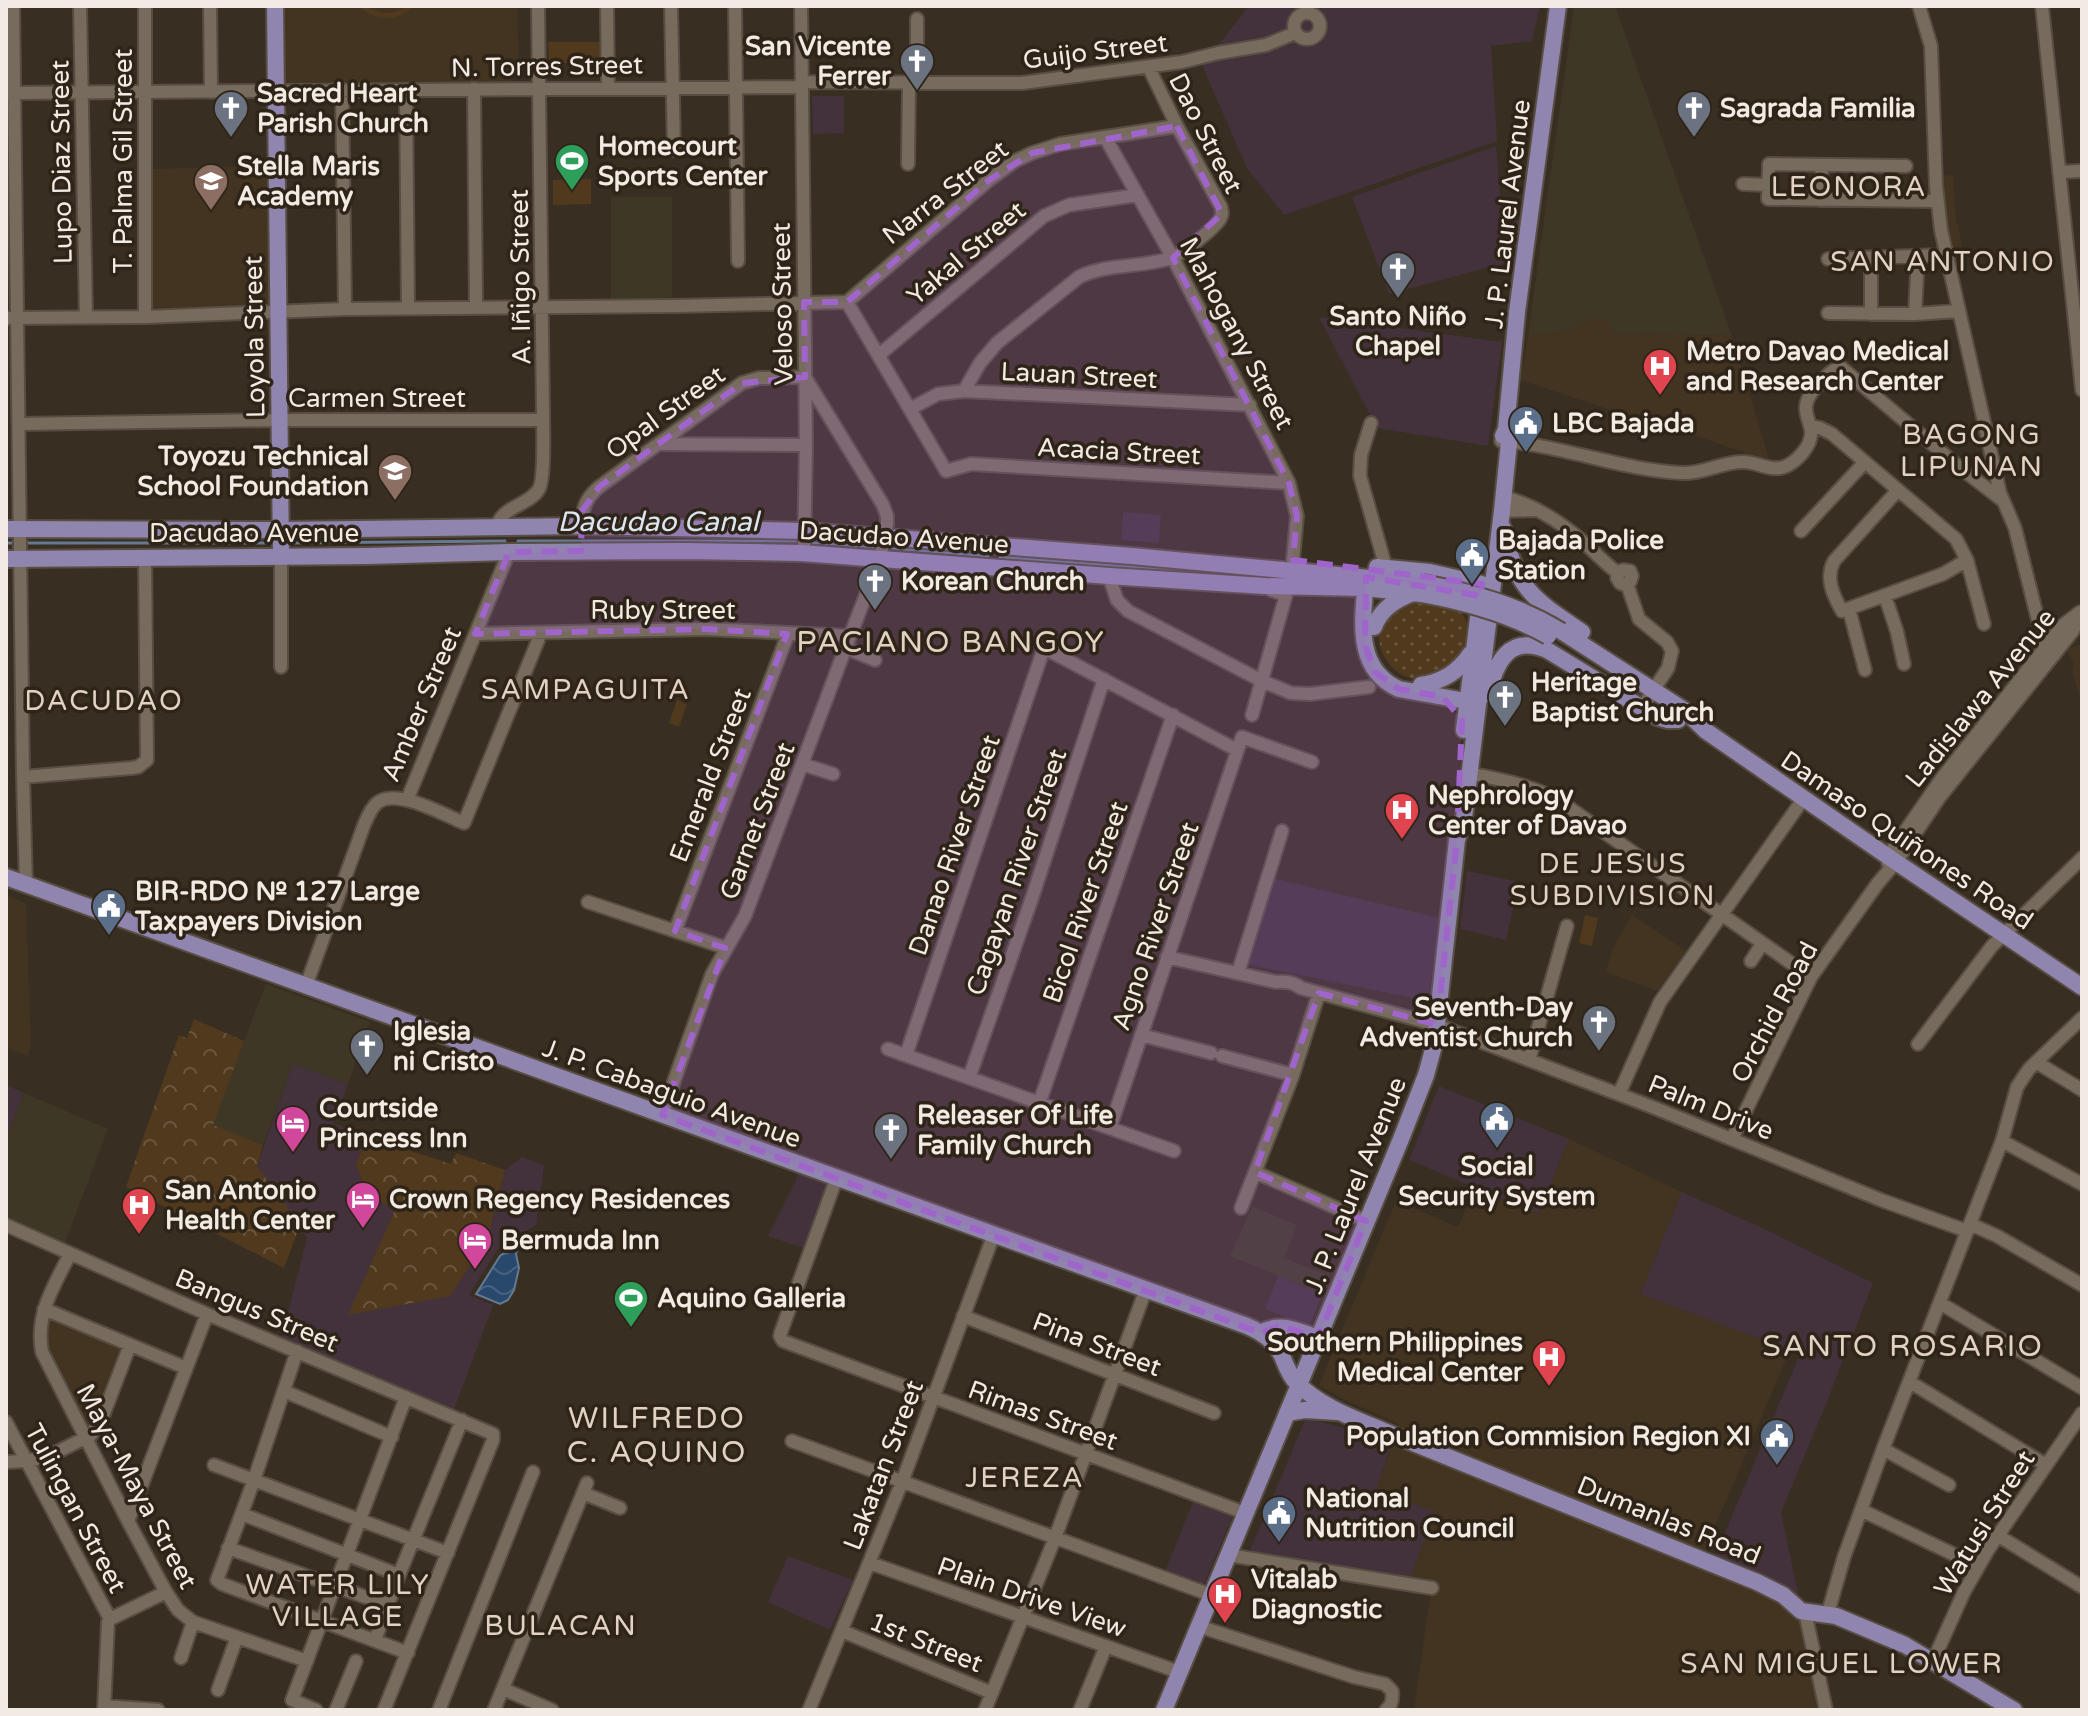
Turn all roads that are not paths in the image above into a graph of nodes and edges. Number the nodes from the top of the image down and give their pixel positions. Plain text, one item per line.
1 (13, 6) edge
2 (80, 6) edge
3 (145, 6) edge
4 (210, 6) edge
5 (275, 6) edge
6 (538, 6) edge
7 (607, 6) edge
8 (671, 6) edge
9 (735, 6) edge
10 (801, 6) edge
11 (1558, 6) edge
12 (1919, 6) edge
13 (2042, 6) edge
14 (1302, 10) edge
15 (917, 19) dead end
16 (1295, 33) junction
17 (1149, 68) junction
18 (913, 82) junction
19 (801, 84) junction
20 (608, 87) junction
21 (672, 87) junction
22 (736, 87) junction
23 (539, 88) junction
24 (474, 89) junction
25 (342, 90) junction
26 (406, 90) junction
27 (145, 91) junction
28 (276, 91) junction
29 (211, 92) junction
30 (10, 93) edge
31 (82, 93) junction
32 (1177, 126) junction
33 (1105, 137) junction
34 (674, 150) dead end
35 (908, 164) dead end
36 (1822, 165) junction
37 (1906, 166) dead end
38 (2082, 171) edge
39 (2059, 172) junction
40 (1743, 184) dead end
41 (1768, 185) junction
42 (1138, 195) junction
43 (1820, 200) junction
44 (1937, 201) junction
45 (1945, 255) junction
46 (1918, 256) junction
47 (1173, 258) junction
48 (1828, 259) dead end
49 (738, 261) dead end
50 (1871, 271) dead end
51 (804, 302) junction
52 (847, 302) junction
53 (476, 307) junction
54 (542, 307) junction
55 (408, 308) junction
56 (345, 309) junction
57 (278, 311) junction
58 (1958, 311) junction
59 (1828, 313) dead end
60 (1871, 314) junction
61 (1915, 314) junction
62 (86, 317) junction
63 (145, 317) junction
64 (12, 318) edge
65 (2080, 348) edge
66 (879, 355) junction
67 (805, 377) junction
68 (2082, 390) edge
69 (964, 391) junction
70 (1250, 405) junction
71 (910, 409) junction
72 (279, 420) junction
73 (543, 420) junction
74 (1371, 423) dead end
75 (19, 424) junction
76 (1810, 426) junction
77 (1505, 437) junction
78 (660, 444) junction
79 (806, 445) junction
80 (1865, 462) junction
81 (1289, 483) junction
82 (1898, 490) junction
83 (2002, 500) junction
84 (1502, 509) junction
85 (582, 526) junction
86 (497, 527) junction
87 (13, 529) edge
88 (281, 530) junction
89 (805, 531) junction
90 (1801, 531) dead end
91 (884, 537) junction
92 (999, 546) junction
93 (509, 552) junction
94 (804, 553) junction
95 (281, 556) junction
96 (145, 557) junction
97 (13, 559) edge
98 (880, 559) junction
99 (1293, 560) junction
100 (1967, 560) junction
101 (1245, 566) junction
102 (997, 568) junction
103 (1109, 576) junction
104 (1374, 580) junction
105 (1482, 584) junction
106 (1265, 586) junction
107 (1419, 590) junction
108 (1885, 596) junction
109 (1849, 609) junction
110 (2082, 612) edge
111 (1984, 624) dead end
112 (1374, 627) junction
113 (541, 633) junction
114 (475, 634) junction
115 (788, 634) junction
116 (848, 642) junction
117 (1474, 649) junction
118 (2049, 652) junction
119 (875, 660) dead end
120 (1904, 664) dead end
121 (281, 667) dead end
122 (1865, 670) dead end
123 (1104, 679) junction
124 (1262, 681) junction
125 (1421, 685) junction
126 (1369, 687) dead end
127 (1653, 691) junction
128 (1443, 697) junction
129 (1473, 699) junction
130 (1173, 715) junction
131 (1252, 715) dead end
132 (1681, 715) junction
133 (1464, 729) junction
134 (1239, 743) junction
135 (1471, 754) junction
136 (1312, 762) dead end
137 (802, 764) junction
138 (1469, 773) junction
139 (833, 774) dead end
140 (23, 777) junction
141 (1804, 798) junction
142 (407, 800) junction
143 (1282, 831) dead end
144 (1457, 840) junction
145 (2082, 858) edge
146 (1891, 863) junction
147 (6, 877) edge
148 (26, 884) junction
149 (588, 902) dead end
150 (1720, 915) junction
151 (1567, 926) dead end
152 (675, 931) junction
153 (2004, 935) junction
154 (1762, 944) junction
155 (726, 948) junction
156 (1167, 957) junction
157 (1751, 961) dead end
158 (1238, 973) junction
159 (1811, 977) junction
160 (306, 986) junction
161 (2082, 987) edge
162 (1319, 993) junction
163 (2082, 1018) edge
164 (1437, 1025) junction
165 (1141, 1035) junction
166 (1918, 1044) dead end
167 (888, 1049) dead end
168 (906, 1055) junction
169 (1529, 1060) junction
170 (2036, 1062) junction
171 (1293, 1075) junction
172 (969, 1078) junction
173 (2082, 1090) edge
174 (1619, 1094) junction
175 (1039, 1104) junction
176 (662, 1115) junction
177 (1110, 1128) junction
178 (1732, 1139) junction
179 (2002, 1141) junction
180 (1174, 1151) dead end
181 (1255, 1172) junction
182 (837, 1177) junction
183 (2082, 1184) edge
184 (1241, 1208) dead end
185 (1366, 1221) junction
186 (10, 1226) edge
187 (1969, 1228) junction
188 (994, 1234) junction
189 (6, 1242) edge
190 (70, 1254) junction
191 (2082, 1285) edge
192 (1146, 1289) junction
193 (1940, 1303) junction
194 (44, 1309) junction
195 (207, 1314) junction
196 (963, 1316) junction
197 (1261, 1333) junction
198 (1318, 1338) junction
199 (130, 1345) junction
200 (297, 1351) junction
201 (186, 1368) junction
202 (1115, 1374) junction
203 (1910, 1382) junction
204 (1299, 1384) junction
205 (2082, 1388) edge
206 (284, 1391) junction
207 (406, 1397) junction
208 (933, 1398) junction
209 (1341, 1412) junction
210 (1214, 1413) dead end
211 (1287, 1413) junction
212 (2082, 1413) edge
213 (462, 1420) junction
214 (6, 1422) edge
215 (392, 1437) junction
216 (86, 1438) junction
217 (792, 1441) dead end
218 (1883, 1449) junction
219 (1086, 1454) junction
220 (26, 1461) junction
221 (6, 1462) edge
222 (214, 1465) dead end
223 (2046, 1465) junction
224 (533, 1472) dead end
225 (254, 1480) junction
226 (902, 1482) junction
227 (1949, 1485) dead end
228 (620, 1508) dead end
229 (1861, 1510) junction
230 (1245, 1513) junction
231 (242, 1514) junction
232 (361, 1520) junction
233 (128, 1521) junction
234 (1997, 1535) junction
235 (1055, 1538) junction
236 (414, 1539) junction
237 (228, 1548) junction
238 (448, 1553) junction
239 (348, 1555) junction
240 (1228, 1555) junction
241 (870, 1563) junction
242 (1978, 1566) junction
243 (399, 1575) junction
244 (336, 1586) junction
245 (2082, 1587) edge
246 (1432, 1588) dead end
247 (166, 1592) junction
248 (1211, 1595) junction
249 (388, 1605) junction
250 (1805, 1612) junction
251 (1828, 1613) junction
252 (1024, 1617) junction
253 (110, 1619) junction
254 (323, 1621) junction
255 (193, 1622) junction
256 (1198, 1626) junction
257 (842, 1631) junction
258 (237, 1637) junction
259 (375, 1640) junction
260 (1106, 1646) junction
261 (408, 1653) junction
262 (181, 1658) dead end
263 (307, 1661) junction
264 (356, 1661) dead end
265 (1933, 1661) junction
266 (1179, 1672) junction
267 (503, 1689) junction
268 (218, 1690) dead end
269 (992, 1693) junction
270 (104, 1708) edge
271 (158, 1710) edge
272 (316, 1710) edge
273 (336, 1710) edge
274 (384, 1710) edge
275 (439, 1710) edge
276 (494, 1710) edge
277 (552, 1710) edge
278 (809, 1710) edge
279 (985, 1710) edge
280 (1080, 1710) edge
281 (1164, 1710) edge
282 (1386, 1710) edge
283 (1826, 1710) edge
284 (2014, 1710) edge

1 - 30 street
2 - 31 street, Lupo Diaz Street
3 - 27 street, T. Palma Gil Street
4 - 29 street
5 - 28 main road, Loyola Street
6 - 23 street, A. Iñigo Street
7 - 20 street
8 - 21 street
9 - 22 street
10 - 19 street, Veloso Street
11 - 77 main road, J. P. Laurel Avenue
12 - 44 street
13 - 39 street
14 - 16 street
14 - 16 street
15 - 18 street
16 - 17 street, Guijo Street
17 - 18 street, Guijo Street
17 - 32 street, Dao Street
18 - 19 street, N. Torres Street
18 - 35 street
19 - 22 street, N. Torres Street
19 - 51 street, Veloso Street
20 - 21 street, N. Torres Street
20 - 23 street, N. Torres Street
21 - 22 street, N. Torres Street
21 - 34 street
22 - 49 street
23 - 24 street, N. Torres Street
23 - 54 street, A. Iñigo Street
24 - 26 street, N. Torres Street
24 - 53 street
25 - 26 street, N. Torres Street
25 - 28 street, N. Torres Street
25 - 56 street
26 - 55 street
27 - 29 street, N. Torres Street
27 - 31 street, N. Torres Street
27 - 63 street, T. Palma Gil Street
28 - 29 street, N. Torres Street
28 - 57 main road, Loyola Street
30 - 31 street, N. Torres Street
30 - 64 street
31 - 62 street, Lupo Diaz Street
32 - 33 street, Narra Street
32 - 47 street, Dao Street
33 - 42 street, Mahogany Street
33 - 52 street, Narra Street
36 - 37 street
36 - 41 street
36 - 43 street
38 - 39 street
39 - 65 street
40 - 41 street
41 - 43 street
42 - 47 street, Mahogany Street
42 - 66 street, Yakal Street
43 - 44 street
44 - 45 street
45 - 46 street
45 - 58 street
46 - 48 street
46 - 61 street
47 - 69 street
47 - 70 street, Mahogany Street
50 - 60 street
51 - 52 street
51 - 54 street
51 - 67 street, Veloso Street
52 - 66 street
53 - 54 street
53 - 55 street
54 - 73 street, A. Iñigo Street
55 - 56 street
56 - 57 street
57 - 63 street
57 - 72 main road, Loyola Street
58 - 61 street
58 - 83 street
59 - 60 street
60 - 61 street
62 - 63 street
62 - 64 street
64 - 75 street
65 - 68 street
66 - 71 street
67 - 78 street, Opal Street
67 - 79 street, Veloso Street
67 - 91 street, Garnet Street
69 - 70 street, Lauan Street
69 - 71 street, Lauan Street
70 - 81 street, Mahogany Street
71 - 81 street, Acacia Street
72 - 73 street, Carmen Street
72 - 75 street, Carmen Street
72 - 88 main road, Loyola Street
73 - 86 street, A. Iñigo Street
74 - 104 street
75 - 87 street
76 - 77 street
76 - 80 street
76 - 83 street
77 - 84 main road, J. P. Laurel Avenue
77 - 105 main road, J. P. Laurel Avenue
78 - 79 street
78 - 85 street, Opal Street
79 - 89 street, Veloso Street
80 - 82 street
80 - 90 street
81 - 99 street, Mahogany Street
82 - 100 street
82 - 109 street
83 - 118 street
84 - 127 main road
84 - 127 street
84 - 129 main road, J. P. Laurel Avenue
85 - 86 main road, Dacudao Avenue
85 - 89 main road, Dacudao Avenue
86 - 88 main road, Dacudao Avenue
87 - 88 main road, Dacudao Avenue
87 - 97 street
88 - 95 main road, Loyola Street
89 - 91 main road, Dacudao Avenue
89 - 94 street, Veloso Street
91 - 92 main road, Dacudao Avenue
91 - 98 street, Garnet Street
92 - 101 main road, Dacudao Avenue
92 - 102 main road
93 - 94 main road, Dacudao Avenue
93 - 95 main road, Dacudao Avenue
93 - 114 street, Amber Street
94 - 98 main road, Dacudao Avenue
95 - 96 main road, Dacudao Avenue
95 - 121 street, Loyola Street
96 - 97 main road, Dacudao Avenue
96 - 140 street
97 - 140 street
98 - 102 main road, Dacudao Avenue
98 - 116 street, Garnet Street
99 - 101 main road, Dacudao Avenue
99 - 104 main road, Dacudao Avenue
100 - 108 street
100 - 111 street
101 - 104 main road, Dacudao Avenue
102 - 103 main road, Dacudao Avenue
103 - 106 main road, Dacudao Avenue
103 - 124 street
104 - 105 main road, Dacudao Avenue
104 - 106 main road, Dacudao Avenue
104 - 107 main road, Damaso Quiñones Road
104 - 112 main road
104 - 128 main road
105 - 117 main road, J. P. Laurel Avenue
106 - 124 street
107 - 112 main road
107 - 127 main road, Damaso Quiñones Road, bridge
108 - 109 street
108 - 120 street
109 - 122 street
110 - 118 street, Ladislawa Avenue
112 - 125 main road
113 - 114 street, Ruby Street
113 - 115 street, Ruby Street
113 - 142 street
114 - 142 street, Amber Street
115 - 116 street, Ruby Street
115 - 152 street, Emerald Street
116 - 119 street
116 - 137 street, Garnet Street
117 - 125 main road
117 - 129 main road, J. P. Laurel Avenue
118 - 146 street, Ladislawa Avenue
123 - 130 street
123 - 168 street, Danao River Street
123 - 172 street, Cagayan River Street
124 - 126 street
124 - 131 street
125 - 129 main road
127 - 132 main road, Damaso Quiñones Road
128 - 129 main road
128 - 133 main road
129 - 133 main road, J. P. Laurel Avenue
129 - 135 main road, J. P. Laurel Avenue
130 - 134 street
130 - 175 street, Bicol River Street
132 - 135 main road
132 - 141 main road, Damaso Quiñones Road
133 - 144 main road, J. P. Laurel Avenue
134 - 136 street
134 - 156 street, Agno River Street
135 - 138 main road, J. P. Laurel Avenue
137 - 139 street
137 - 155 street, Garnet Street
138 - 144 main road, J. P. Laurel Avenue
138 - 150 street
140 - 148 street
141 - 146 main road, Damaso Quiñones Road
141 - 150 street
142 - 160 street, Amber Street
143 - 158 street
144 - 164 main road, J. P. Laurel Avenue
145 - 153 street
146 - 153 main road, Damaso Quiñones Road
146 - 159 street, Orchid Road
147 - 148 main road, J. P. Cabaguio Avenue
148 - 160 main road, J. P. Cabaguio Avenue
149 - 152 street
150 - 154 street
150 - 174 street
151 - 169 street
152 - 155 street
153 - 161 main road, Damaso Quiñones Road
153 - 166 street
154 - 157 street
154 - 159 street
155 - 176 street, Garnet Street
156 - 158 street, Palm Drive
156 - 165 street, Agno River Street
158 - 162 street, Palm Drive
159 - 178 street, Orchid Road
160 - 176 main road, J. P. Cabaguio Avenue
162 - 164 street, Palm Drive
162 - 171 street
163 - 170 street
164 - 169 street, Palm Drive
164 - 185 main road, J. P. Laurel Avenue
165 - 171 street
165 - 177 street, Agno River Street
167 - 168 street
168 - 172 street
169 - 174 street, Palm Drive
170 - 173 street
170 - 179 street
171 - 181 street
172 - 175 street
174 - 178 street, Palm Drive
175 - 177 street
176 - 182 main road, J. P. Cabaguio Avenue
177 - 180 street
178 - 187 street, Palm Drive
179 - 183 street
179 - 187 street
181 - 184 street
181 - 185 street
182 - 188 main road, J. P. Cabaguio Avenue
182 - 208 street, Rimas Street
185 - 198 main road, J. P. Laurel Avenue
186 - 189 street
186 - 190 street, Bangus Street
187 - 191 street, Palm Drive
187 - 193 street
188 - 192 main road, J. P. Cabaguio Avenue
188 - 196 street, Lakatan Street
190 - 194 street, Maya-Maya Street
190 - 195 street, Bangus Street
192 - 197 main road, J. P. Cabaguio Avenue
192 - 202 street
193 - 203 street
193 - 205 street
194 - 199 street
194 - 216 street, Maya-Maya Street
195 - 200 street, Bangus Street
195 - 201 street
196 - 202 street, Pina Street
196 - 208 street, Lakatan Street
197 - 198 main road
197 - 204 main road, J. P. Cabaguio Avenue
198 - 204 main road, J. P. Laurel Avenue
199 - 201 street
199 - 216 street
200 - 206 street
200 - 207 street, Bangus Street
201 - 233 street
202 - 210 street, Pina Street
202 - 219 street
203 - 218 street
203 - 223 street
204 - 209 main road, Dumanlas Road
204 - 211 main road, J. P. Laurel Avenue
206 - 215 street
206 - 225 street
207 - 213 street, Bangus Street
207 - 215 street
208 - 219 street, Rimas Street
208 - 226 street, Lakatan Street
209 - 211 main road
209 - 250 main road, Dumanlas Road
211 - 230 main road, J. P. Laurel Avenue
212 - 223 street, Watusi Street
213 - 236 street
213 - 238 street, Bangus Street
214 - 220 street, Tulingan Street
215 - 232 street
216 - 220 street
216 - 233 street, Maya-Maya Street
217 - 226 street
218 - 227 street
218 - 229 street
219 - 230 street, Rimas Street
219 - 235 street
220 - 221 street
220 - 253 street, Tulingan Street
222 - 225 street
223 - 234 street, Watusi Street
224 - 275 street
225 - 231 street
225 - 232 street
226 - 235 street
226 - 241 street, Lakatan Street
228 - 267 street
229 - 242 street
229 - 251 street
230 - 240 main road, J. P. Laurel Avenue
231 - 237 street
231 - 239 street
232 - 236 street
232 - 239 street
233 - 247 street, Maya-Maya Street
234 - 242 street, Watusi Street
234 - 245 street
235 - 248 street
235 - 252 street
236 - 238 street
236 - 243 street
237 - 244 street
237 - 254 street
238 - 261 street
239 - 243 street
239 - 244 street
240 - 246 street
240 - 248 main road, J. P. Laurel Avenue
241 - 252 street, Plain Drive View
241 - 257 street, Lakatan Street
242 - 265 street, Watusi Street
243 - 249 street
244 - 249 street
244 - 254 street
247 - 253 street
247 - 255 street, Maya-Maya Street
248 - 256 main road, J. P. Laurel Avenue
249 - 259 street
250 - 251 main road
250 - 283 street
251 - 265 main road
252 - 260 street, Plain Drive View
252 - 269 street
253 - 270 street, Tulingan Street
254 - 259 street
254 - 263 street
255 - 258 street, Maya-Maya Street
255 - 262 street
256 - 266 main road, J. P. Laurel Avenue
256 - 282 street
257 - 269 street, 1st Street
257 - 278 street, Lakatan Street
258 - 263 street, Maya-Maya Street
258 - 268 street
259 - 261 street
260 - 266 street, Plain Drive View
260 - 280 street
261 - 274 street
263 - 272 street
264 - 273 street
265 - 284 main road
266 - 281 main road, J. P. Laurel Avenue
267 - 276 street
267 - 277 street
269 - 279 street
270 - 271 street

